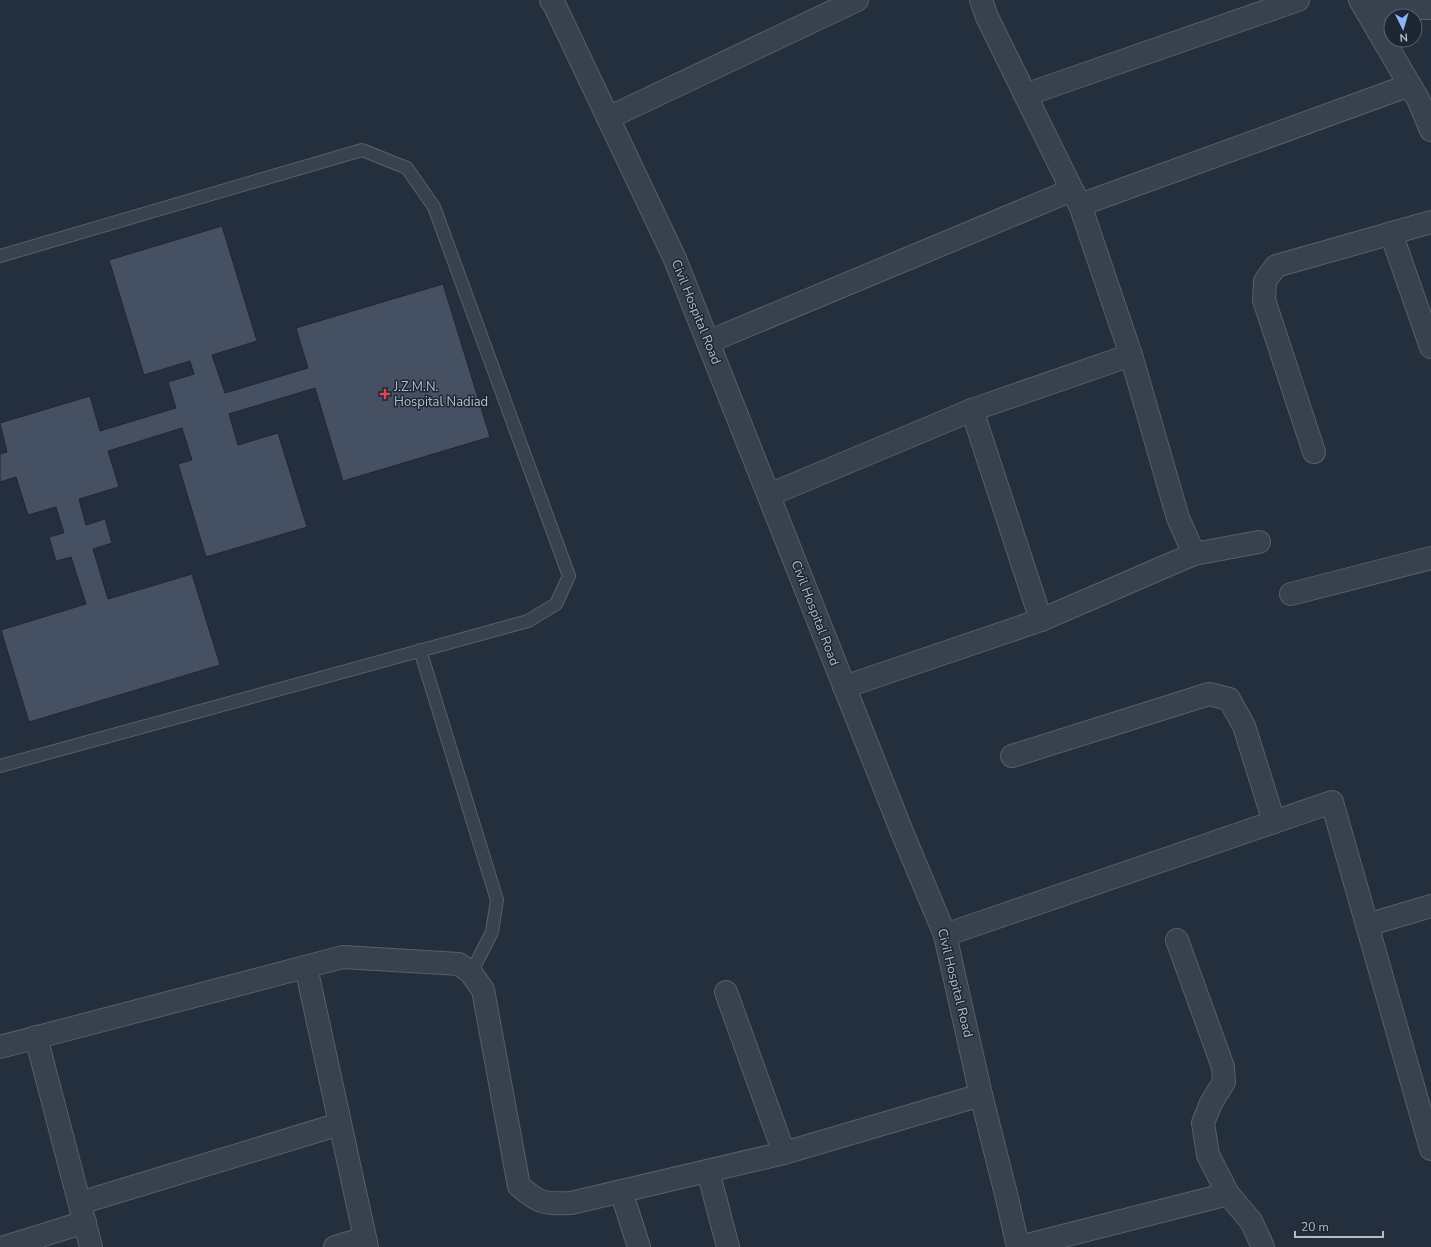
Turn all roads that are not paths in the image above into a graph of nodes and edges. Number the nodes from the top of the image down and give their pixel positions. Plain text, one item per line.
1 (857, 0) edge
2 (981, 0) edge
3 (1298, 0) edge
4 (557, 2) edge
5 (1362, 4) edge
6 (1431, 8) edge
7 (1410, 85) junction
8 (1025, 95) junction
9 (608, 118) junction
10 (1431, 130) edge
11 (1076, 197) junction
12 (1431, 222) edge
13 (1391, 233) junction
14 (0, 256) edge
15 (708, 342) junction
16 (1431, 347) edge
17 (1130, 355) junction
18 (972, 410) junction
19 (1314, 452) dead end
20 (769, 496) junction
21 (1259, 542) dead end
22 (1194, 554) junction
23 (1431, 558) edge
24 (1291, 594) dead end
25 (1041, 620) junction
26 (420, 650) junction
27 (844, 686) junction
28 (1012, 756) dead end
29 (0, 766) edge
30 (1274, 822) junction
31 (1431, 906) edge
32 (1368, 925) junction
33 (945, 935) junction
34 (1177, 940) dead end
35 (306, 967) junction
36 (471, 973) junction
37 (726, 992) dead end
38 (36, 1037) junction
39 (0, 1047) edge
40 (981, 1095) junction
41 (340, 1124) junction
42 (1431, 1149) edge
43 (784, 1153) junction
44 (708, 1171) junction
45 (621, 1191) junction
46 (1228, 1194) junction
47 (82, 1212) junction
48 (366, 1242) edge
49 (5, 1247) edge
50 (91, 1247) edge
51 (335, 1247) edge
52 (638, 1247) edge
53 (728, 1247) edge
54 (1019, 1247) edge
55 (1263, 1247) edge

1 - 9 street
2 - 8 street
3 - 8 street
4 - 9 street, Civil Hospital Road
5 - 6 street
5 - 7 street
7 - 10 street
7 - 11 street
8 - 11 street
9 - 15 street, Civil Hospital Road
11 - 15 street
11 - 17 street
12 - 13 street
13 - 16 street
13 - 19 street
14 - 26 lane
15 - 20 street, Civil Hospital Road
17 - 18 street
17 - 22 street
18 - 20 street
18 - 25 street
20 - 27 street, Civil Hospital Road
21 - 22 street
22 - 25 street
23 - 24 street
25 - 27 street
26 - 29 lane
26 - 36 lane
27 - 33 street, Civil Hospital Road
28 - 30 street
30 - 32 street
30 - 33 street
31 - 32 street
32 - 42 street
33 - 40 street, Civil Hospital Road
34 - 46 street
35 - 36 street
35 - 38 street
35 - 41 street
36 - 45 street
37 - 43 street
38 - 39 street
38 - 47 street
40 - 43 street
40 - 54 street, Civil Hospital Road
41 - 47 street
41 - 48 street
43 - 44 street
44 - 45 street
44 - 53 street
45 - 52 street
46 - 54 street
46 - 55 street
47 - 49 street
47 - 50 street
48 - 51 street

